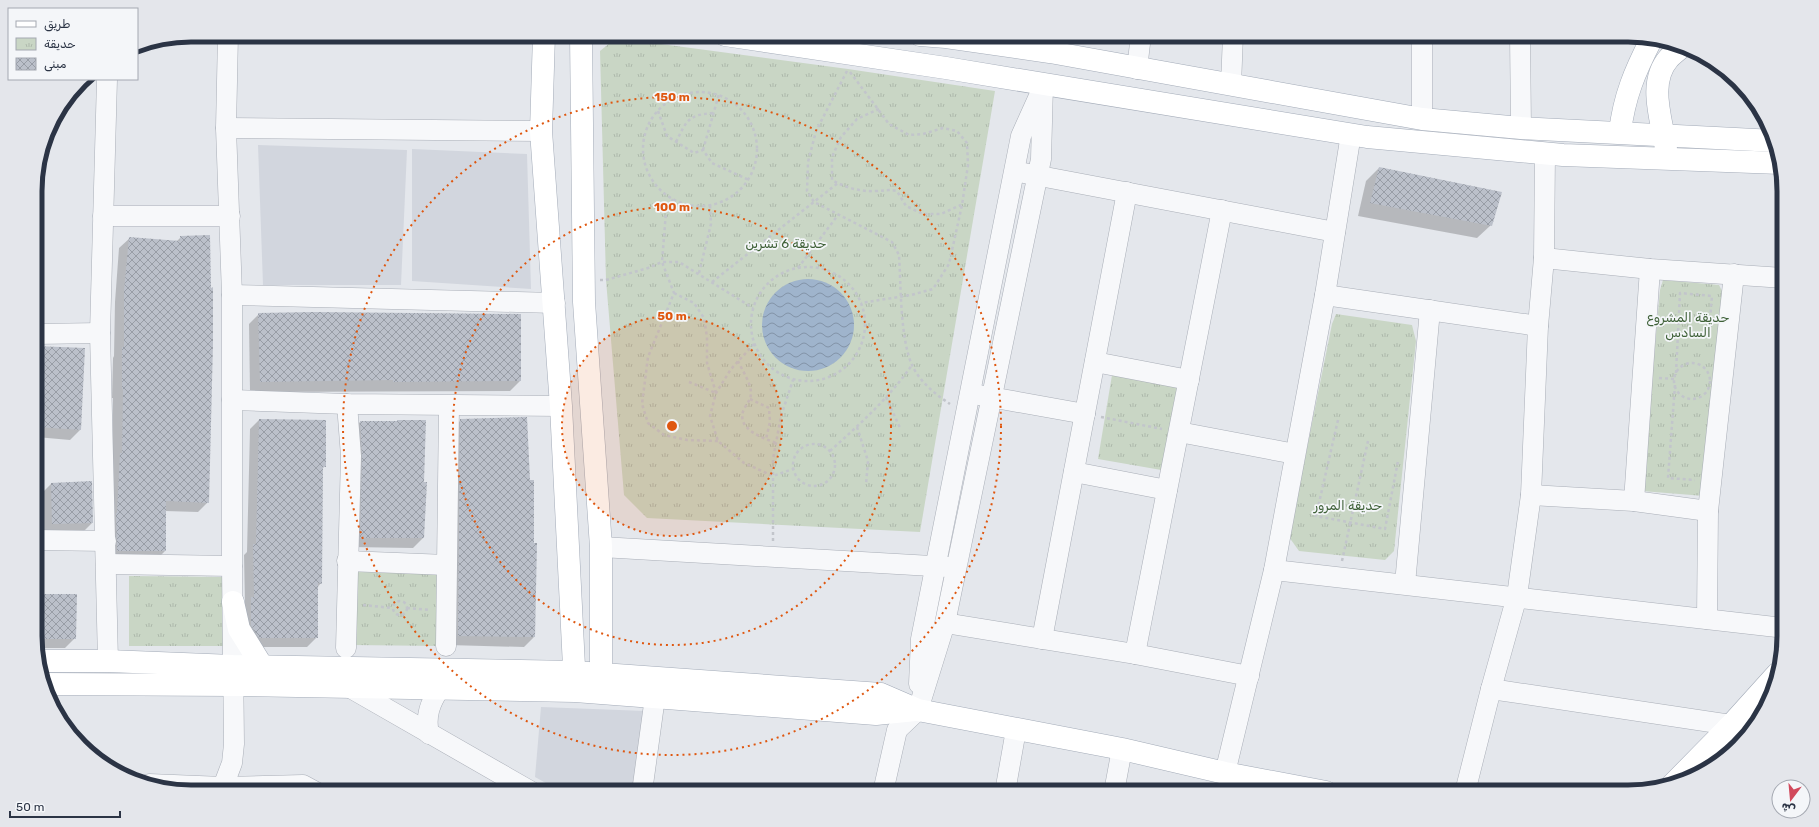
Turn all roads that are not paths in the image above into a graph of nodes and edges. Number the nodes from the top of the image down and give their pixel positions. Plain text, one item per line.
1 (228, 42) edge
2 (544, 42) edge
3 (581, 42) edge
4 (771, 42) edge
5 (935, 42) edge
6 (1023, 42) edge
7 (1140, 42) edge
8 (1233, 42) edge
9 (1422, 42) edge
10 (1520, 42) edge
11 (1649, 43) edge
12 (1052, 44) edge
13 (1678, 51) edge
14 (937, 67) junction
15 (1137, 69) junction
16 (107, 80) edge
17 (1043, 85) junction
18 (1231, 85) junction
19 (1422, 119) junction
20 (226, 128) junction
21 (1521, 128) junction
22 (541, 131) junction
23 (1620, 132) junction
24 (1351, 134) junction
25 (1664, 135) junction
26 (1768, 141) edge
27 (1545, 154) junction
28 (1668, 160) junction
29 (1774, 163) edge
30 (1014, 171) junction
31 (1037, 175) junction
32 (1128, 192) junction
33 (1222, 210) junction
34 (103, 216) junction
35 (230, 216) junction
36 (1335, 232) junction
37 (1544, 258) junction
38 (1650, 269) junction
39 (1734, 274) junction
40 (1777, 278) edge
41 (232, 295) junction
42 (1325, 295) junction
43 (584, 302) junction
44 (555, 303) junction
45 (1430, 310) junction
46 (1538, 326) junction
47 (100, 333) junction
48 (42, 334) edge
49 (1095, 362) junction
50 (1189, 380) junction
51 (970, 393) junction
52 (992, 397) junction
53 (232, 400) junction
54 (347, 404) junction
55 (449, 406) junction
56 (561, 406) junction
57 (1085, 414) junction
58 (1179, 432) junction
59 (1295, 454) junction
60 (1074, 472) junction
61 (1167, 490) junction
62 (1531, 495) junction
63 (1634, 500) junction
64 (1708, 511) junction
65 (42, 540) edge
66 (106, 541) junction
67 (601, 547) junction
68 (569, 549) junction
69 (347, 561) junction
70 (106, 564) junction
71 (447, 565) junction
72 (232, 566) junction
73 (936, 567) junction
74 (957, 568) junction
75 (1274, 570) junction
76 (1405, 584) junction
77 (1518, 596) junction
78 (233, 602) junction
79 (1707, 619) junction
80 (945, 623) junction
81 (1777, 627) edge
82 (1042, 639) junction
83 (446, 646) dead end
84 (346, 648) dead end
85 (1135, 654) junction
86 (44, 661) edge
87 (108, 661) junction
88 (262, 666) junction
89 (234, 675) junction
90 (1249, 676) junction
91 (575, 682) junction
92 (1770, 682) edge
93 (601, 683) junction
94 (50, 684) edge
95 (347, 686) junction
96 (440, 688) junction
97 (1491, 689) junction
98 (655, 697) junction
99 (918, 710) junction
100 (1731, 725) junction
101 (1016, 730) junction
102 (429, 734) junction
103 (1122, 749) junction
104 (1225, 773) junction
105 (1682, 775) edge
106 (224, 785) edge
107 (516, 785) edge
108 (643, 785) edge
109 (885, 785) edge
110 (1006, 785) edge
111 (1115, 785) edge
112 (1288, 785) edge
113 (1467, 785) edge

1 - 20 street
2 - 22 main road
3 - 43 main road
4 - 14 main road
5 - 14 main road
6 - 12 main road
7 - 15 street
8 - 18 street
9 - 19 street
10 - 21 street
11 - 23 main road
12 - 15 main road
12 - 17 main road
13 - 25 main road
14 - 17 main road
15 - 18 main road
16 - 34 street
17 - 24 main road
17 - 30 street
17 - 31 street
18 - 19 main road
19 - 21 main road
20 - 22 street
20 - 35 street
21 - 23 main road
22 - 44 main road
23 - 25 main road
24 - 27 main road
24 - 36 street
25 - 26 main road
25 - 28 main road
27 - 28 main road
27 - 37 street
28 - 29 main road
30 - 31 street
30 - 51 street
31 - 32 street
31 - 52 street
32 - 33 street
32 - 49 street
33 - 36 street
33 - 50 street
34 - 35 street
34 - 47 street
35 - 41 street
36 - 42 street
37 - 38 street
37 - 46 street
38 - 39 street
38 - 63 street
39 - 40 street
39 - 64 street
41 - 44 street
41 - 53 street
42 - 45 street
42 - 59 street
43 - 44 main road
43 - 67 main road
44 - 56 main road
45 - 46 street
45 - 76 street
46 - 62 street
47 - 48 street
47 - 66 street
49 - 50 street
49 - 57 street
50 - 58 street
51 - 52 street
51 - 73 street
52 - 57 street
52 - 74 street
53 - 54 street
53 - 72 street
54 - 55 street
54 - 69 street
55 - 56 street
55 - 71 street
56 - 68 main road
57 - 60 street
58 - 59 street
58 - 61 street
59 - 75 street
60 - 61 street
60 - 82 street
61 - 85 street
62 - 63 street
62 - 77 street
63 - 64 street
64 - 79 street
65 - 66 street
66 - 70 street
67 - 68 main road
67 - 73 street
67 - 93 main road
68 - 91 main road
69 - 71 street
69 - 84 street
70 - 72 street
70 - 87 street
71 - 83 street
72 - 78 street
73 - 74 street
73 - 99 street
74 - 80 street
75 - 76 street
75 - 90 street
76 - 77 street
77 - 79 street
77 - 97 street
78 - 88 main road
78 - 89 street
79 - 81 street
80 - 82 street
80 - 99 street
82 - 85 street
85 - 90 street
86 - 87 main road
87 - 89 main road
88 - 89 main road
88 - 91 main road
89 - 94 main road
89 - 95 main road
89 - 106 street
90 - 104 street
91 - 93 main road
91 - 96 main road
92 - 100 main road
93 - 98 main road
93 - 99 main road
95 - 96 main road
95 - 102 street
96 - 102 street
97 - 100 street
97 - 113 street
98 - 99 main road
98 - 108 street
99 - 101 main road
99 - 109 street
100 - 105 main road
101 - 103 main road
101 - 110 street
102 - 107 street
103 - 104 main road
103 - 111 street
104 - 112 main road

